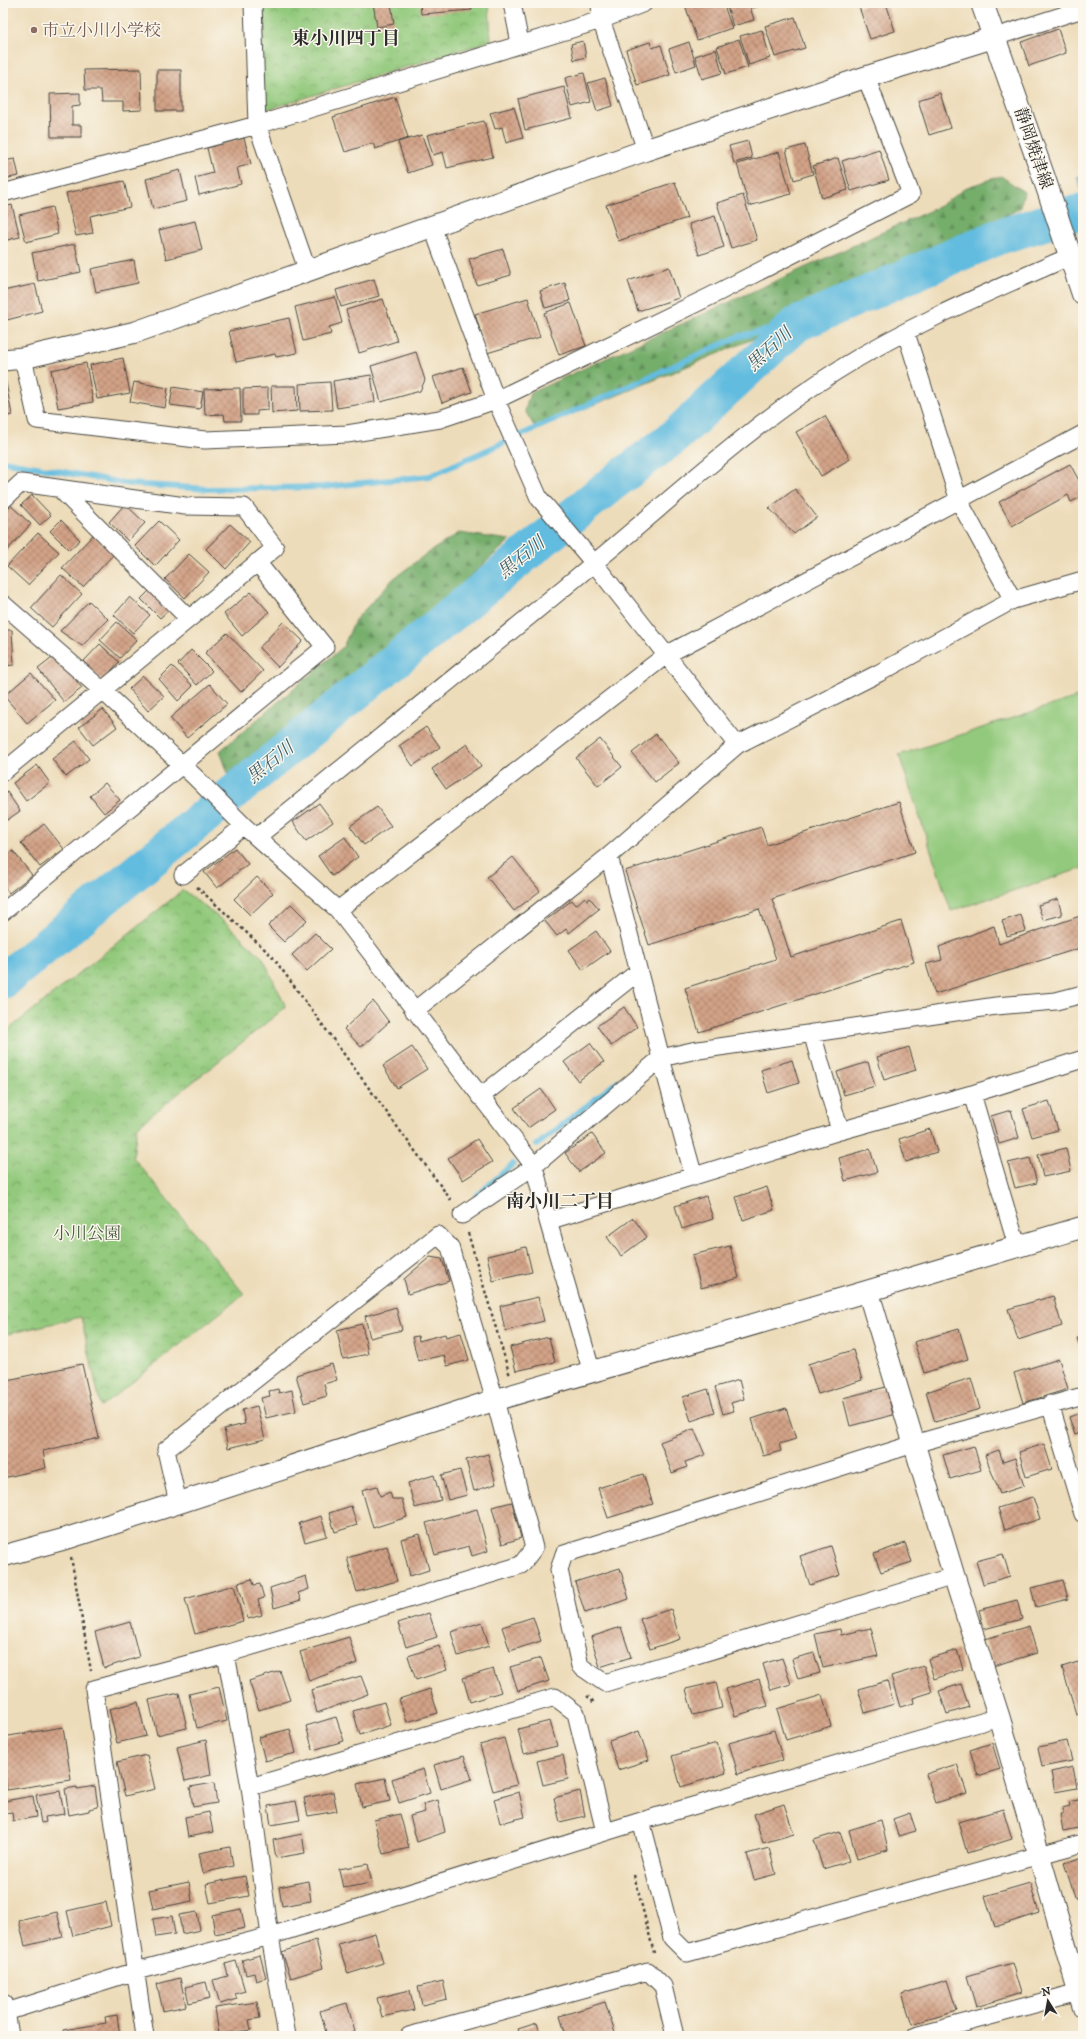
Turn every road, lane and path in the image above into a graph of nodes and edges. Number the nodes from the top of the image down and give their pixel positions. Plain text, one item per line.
1 (253, 3) edge
2 (512, 3) edge
3 (600, 3) edge
4 (644, 3) edge
5 (982, 3) edge
6 (1083, 9) edge
7 (601, 20) junction
8 (995, 37) junction
9 (520, 43) junction
10 (866, 76) junction
11 (257, 125) junction
12 (646, 150) junction
13 (3, 193) edge
14 (432, 226) junction
15 (1071, 256) junction
16 (308, 272) junction
17 (1083, 294) edge
18 (906, 332) junction
19 (13, 359) edge
20 (496, 400) junction
21 (1083, 434) edge
22 (60, 489) junction
23 (3, 500) edge
24 (959, 501) junction
25 (257, 562) junction
26 (594, 563) junction
27 (1083, 580) edge
28 (1013, 600) junction
29 (3, 605) edge
30 (189, 619) junction
31 (666, 655) junction
32 (103, 691) junction
33 (737, 745) junction
34 (188, 771) junction
35 (3, 772) edge
36 (239, 821) junction
37 (257, 837) junction
38 (609, 856) junction
39 (183, 875) joint
40 (338, 910) junction
41 (3, 912) edge
42 (638, 972) junction
43 (1083, 994) edge
44 (414, 1011) junction
45 (812, 1033) junction
46 (661, 1058) junction
47 (1083, 1059) edge
48 (972, 1094) junction
49 (480, 1097) junction
50 (840, 1132) junction
51 (534, 1166) junction
52 (694, 1177) junction
53 (462, 1215) joint
54 (548, 1221) junction
55 (1083, 1227) edge
56 (1017, 1246) junction
57 (868, 1291) junction
58 (592, 1373) junction
59 (1083, 1396) edge
60 (495, 1400) junction
61 (1050, 1404) junction
62 (914, 1444) junction
63 (178, 1503) junction
64 (1083, 1514) edge
65 (68, 1538) junction
66 (3, 1556) edge
67 (954, 1576) junction
68 (226, 1654) junction
69 (94, 1689) junction
70 (998, 1717) junction
71 (250, 1787) junction
72 (641, 1821) junction
73 (605, 1832) junction
74 (1083, 1843) edge
75 (1040, 1856) junction
76 (270, 1936) junction
77 (136, 1971) junction
78 (1081, 1999) edge
79 (3, 2011) edge
80 (8, 2036) edge
81 (145, 2036) edge
82 (287, 2036) edge
83 (409, 2036) edge
84 (675, 2036) edge
85 (916, 2036) edge

1 - 11 street
2 - 9 street
3 - 7 street
4 - 7 street
5 - 8 main road, 静岡焼津線
6 - 8 street
7 - 9 street
7 - 12 street
8 - 10 street
8 - 15 main road, 静岡焼津線
9 - 11 street
10 - 12 street
10 - 20 street
11 - 13 street
11 - 16 street
12 - 14 street
14 - 16 street
14 - 20 street
15 - 17 main road, 静岡焼津線
15 - 18 street
16 - 19 street
18 - 24 street
18 - 26 street
19 - 20 street
20 - 26 street
21 - 24 street
22 - 23 street
22 - 25 street
22 - 30 street
24 - 28 street
24 - 31 street
25 - 30 street
25 - 34 street
26 - 31 street
26 - 37 street
27 - 28 street
28 - 33 street
29 - 32 street
30 - 32 street
31 - 33 street
31 - 40 street
32 - 34 street
32 - 35 street
33 - 38 street
34 - 36 street
34 - 41 street
36 - 37 street
36 - 39 street
37 - 40 street
38 - 42 street
38 - 44 street
39 - 53 path
40 - 44 street
42 - 46 street
42 - 49 street
43 - 45 street
44 - 49 street
45 - 46 street
45 - 50 street
46 - 51 street
46 - 52 street
47 - 48 street
48 - 50 street
48 - 56 street
49 - 51 street
50 - 52 street
51 - 53 street
51 - 54 street
52 - 54 street
54 - 58 street
55 - 56 street
56 - 57 street
57 - 58 street
57 - 62 street
58 - 60 street
59 - 61 street
60 - 63 street
60 - 63 street
60 - 68 street
61 - 62 street
61 - 64 street
62 - 67 street
62 - 67 street
63 - 65 street
65 - 66 street
65 - 69 path
67 - 70 street
68 - 69 street
68 - 71 street
69 - 77 street
70 - 72 street
70 - 75 street
71 - 73 street
71 - 76 street
72 - 73 street
72 - 75 street
73 - 76 street
74 - 75 street
75 - 78 street
76 - 77 street
76 - 82 street
77 - 79 street
77 - 81 street
78 - 85 street
79 - 80 street
83 - 84 street

